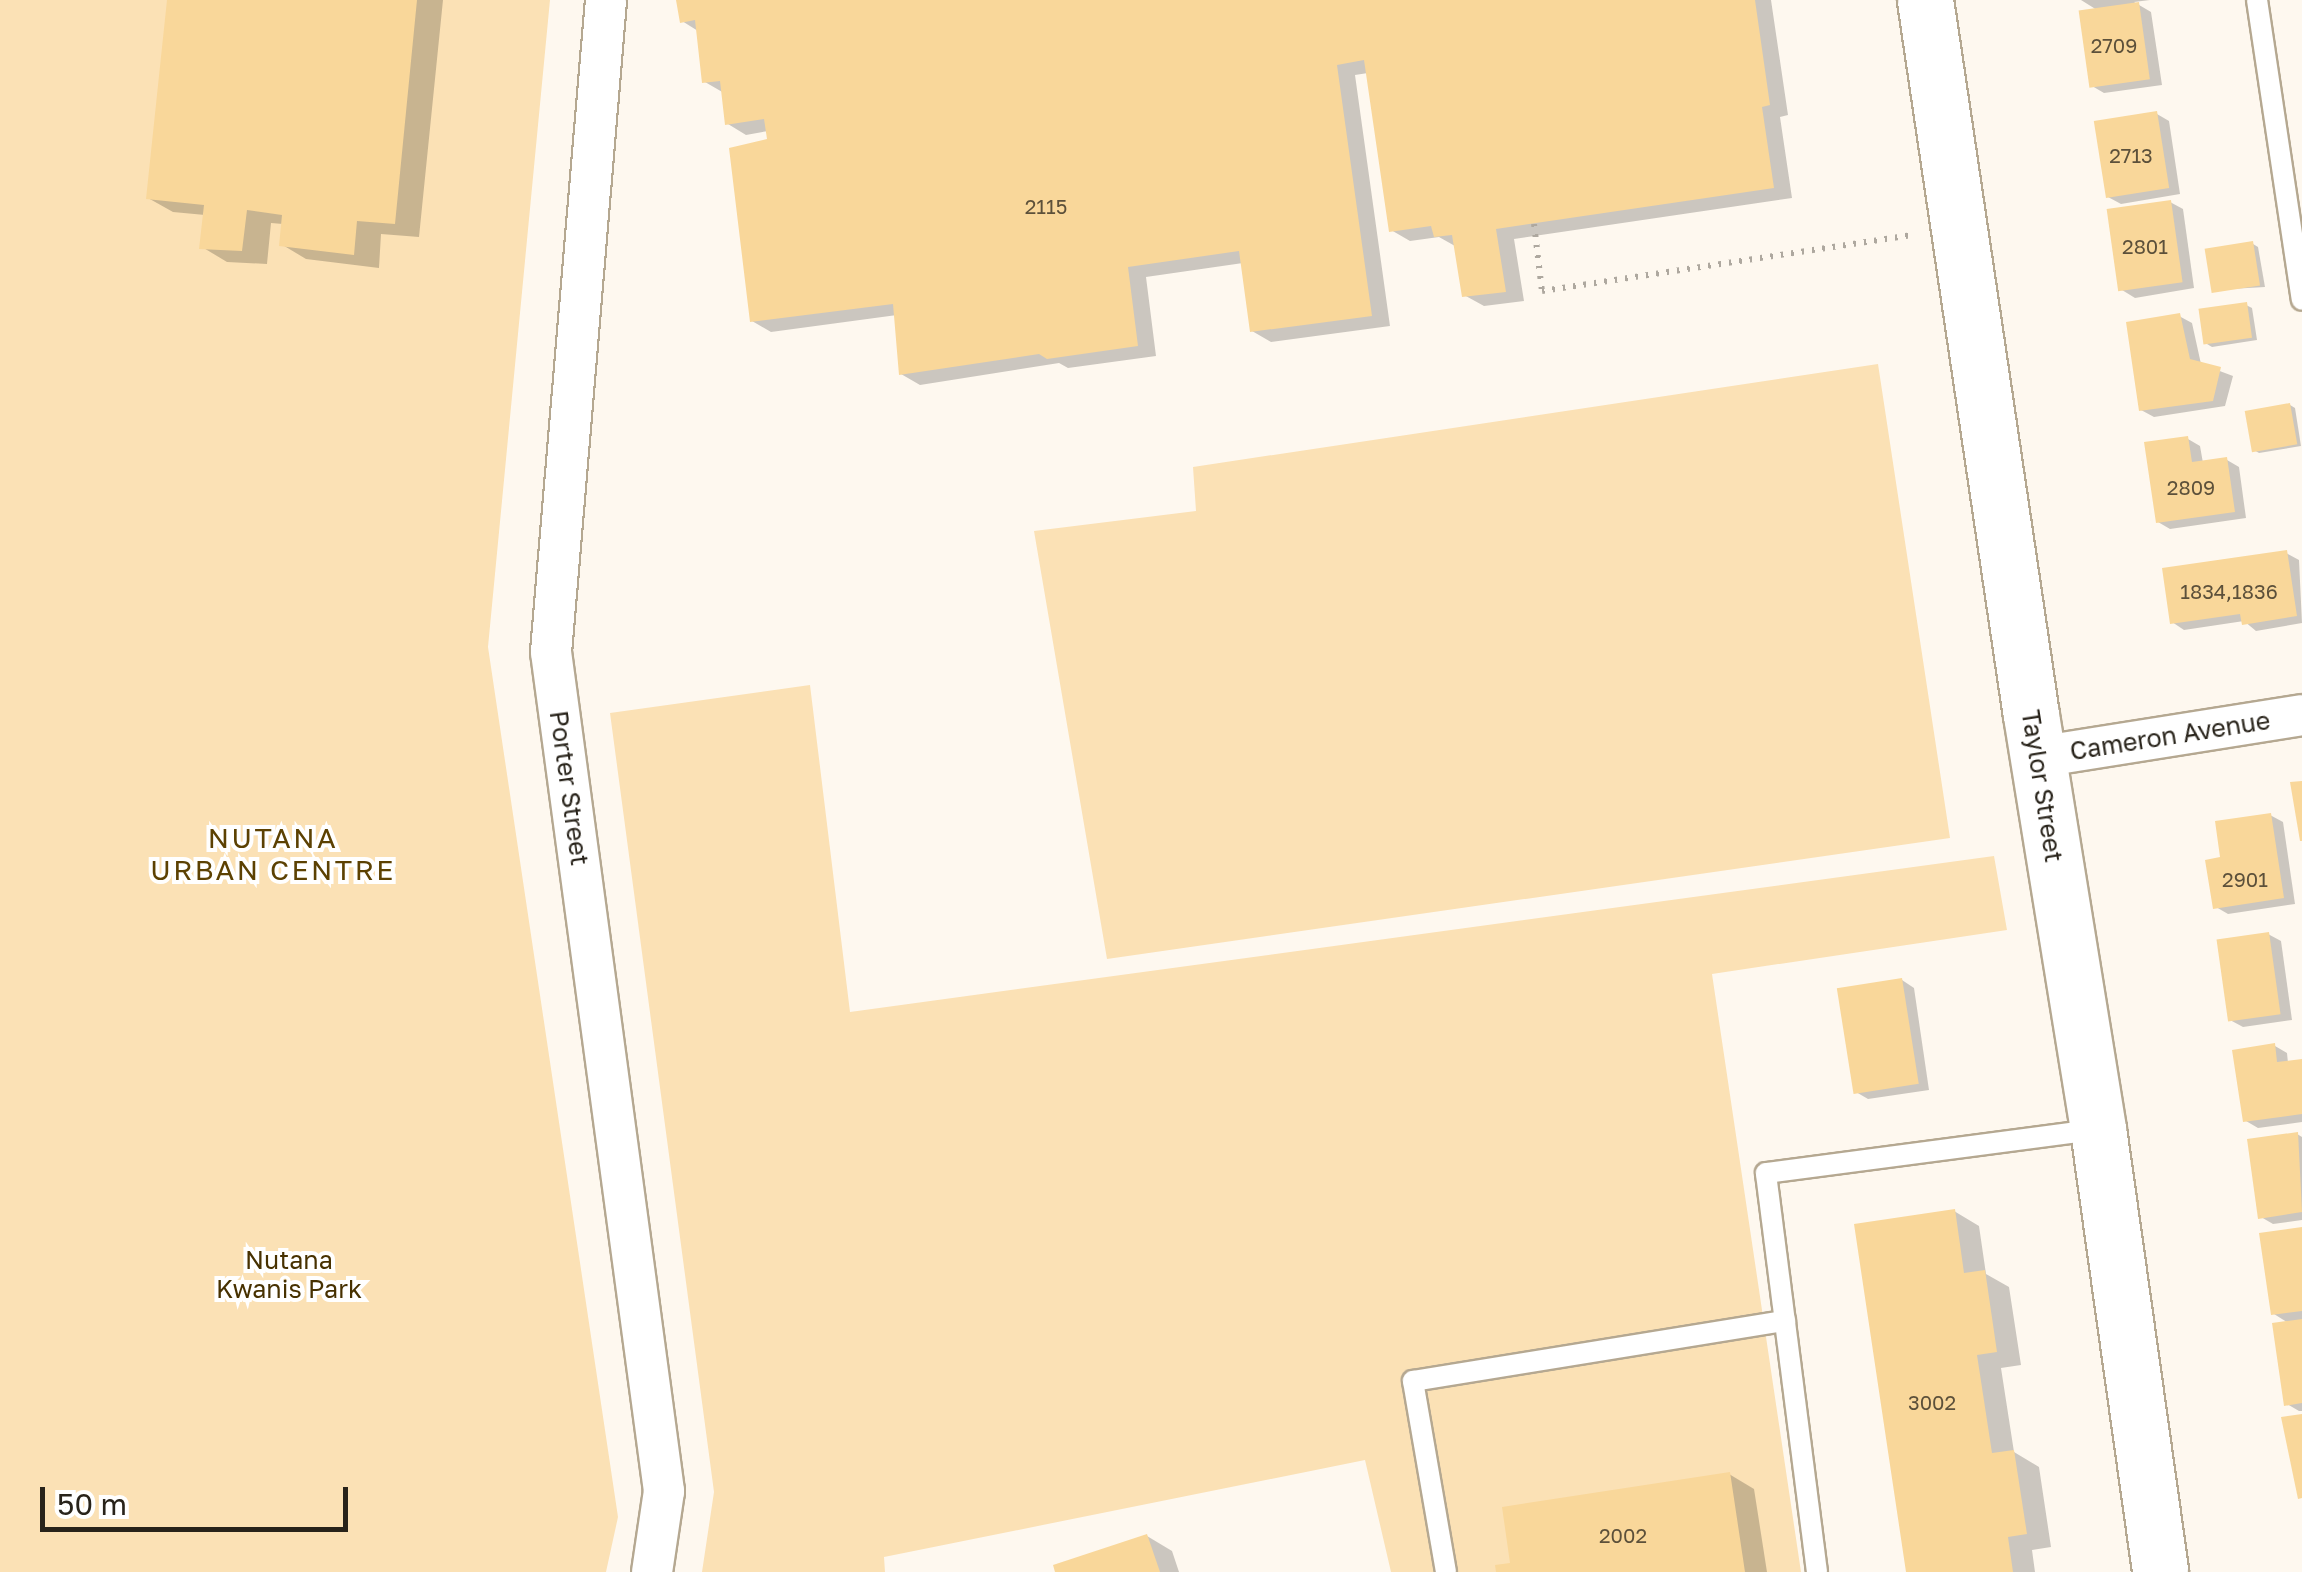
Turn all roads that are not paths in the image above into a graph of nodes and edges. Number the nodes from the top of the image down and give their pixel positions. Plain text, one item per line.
1 (606, 0) edge
2 (1925, 0) edge
3 (2257, 0) edge
4 (2302, 300) edge
5 (2302, 715) edge
6 (2038, 757) junction
7 (2098, 1129) junction
8 (1785, 1321) junction
9 (652, 1572) edge
10 (1446, 1572) edge
11 (1817, 1572) edge
12 (2160, 1572) edge

1 - 9 street, Porter Street
2 - 6 main road, Taylor Street
3 - 4 lane
5 - 6 street, Cameron Avenue
6 - 7 main road, Taylor Street
7 - 8 lane
7 - 12 main road, Taylor Street
8 - 10 lane
8 - 11 lane

